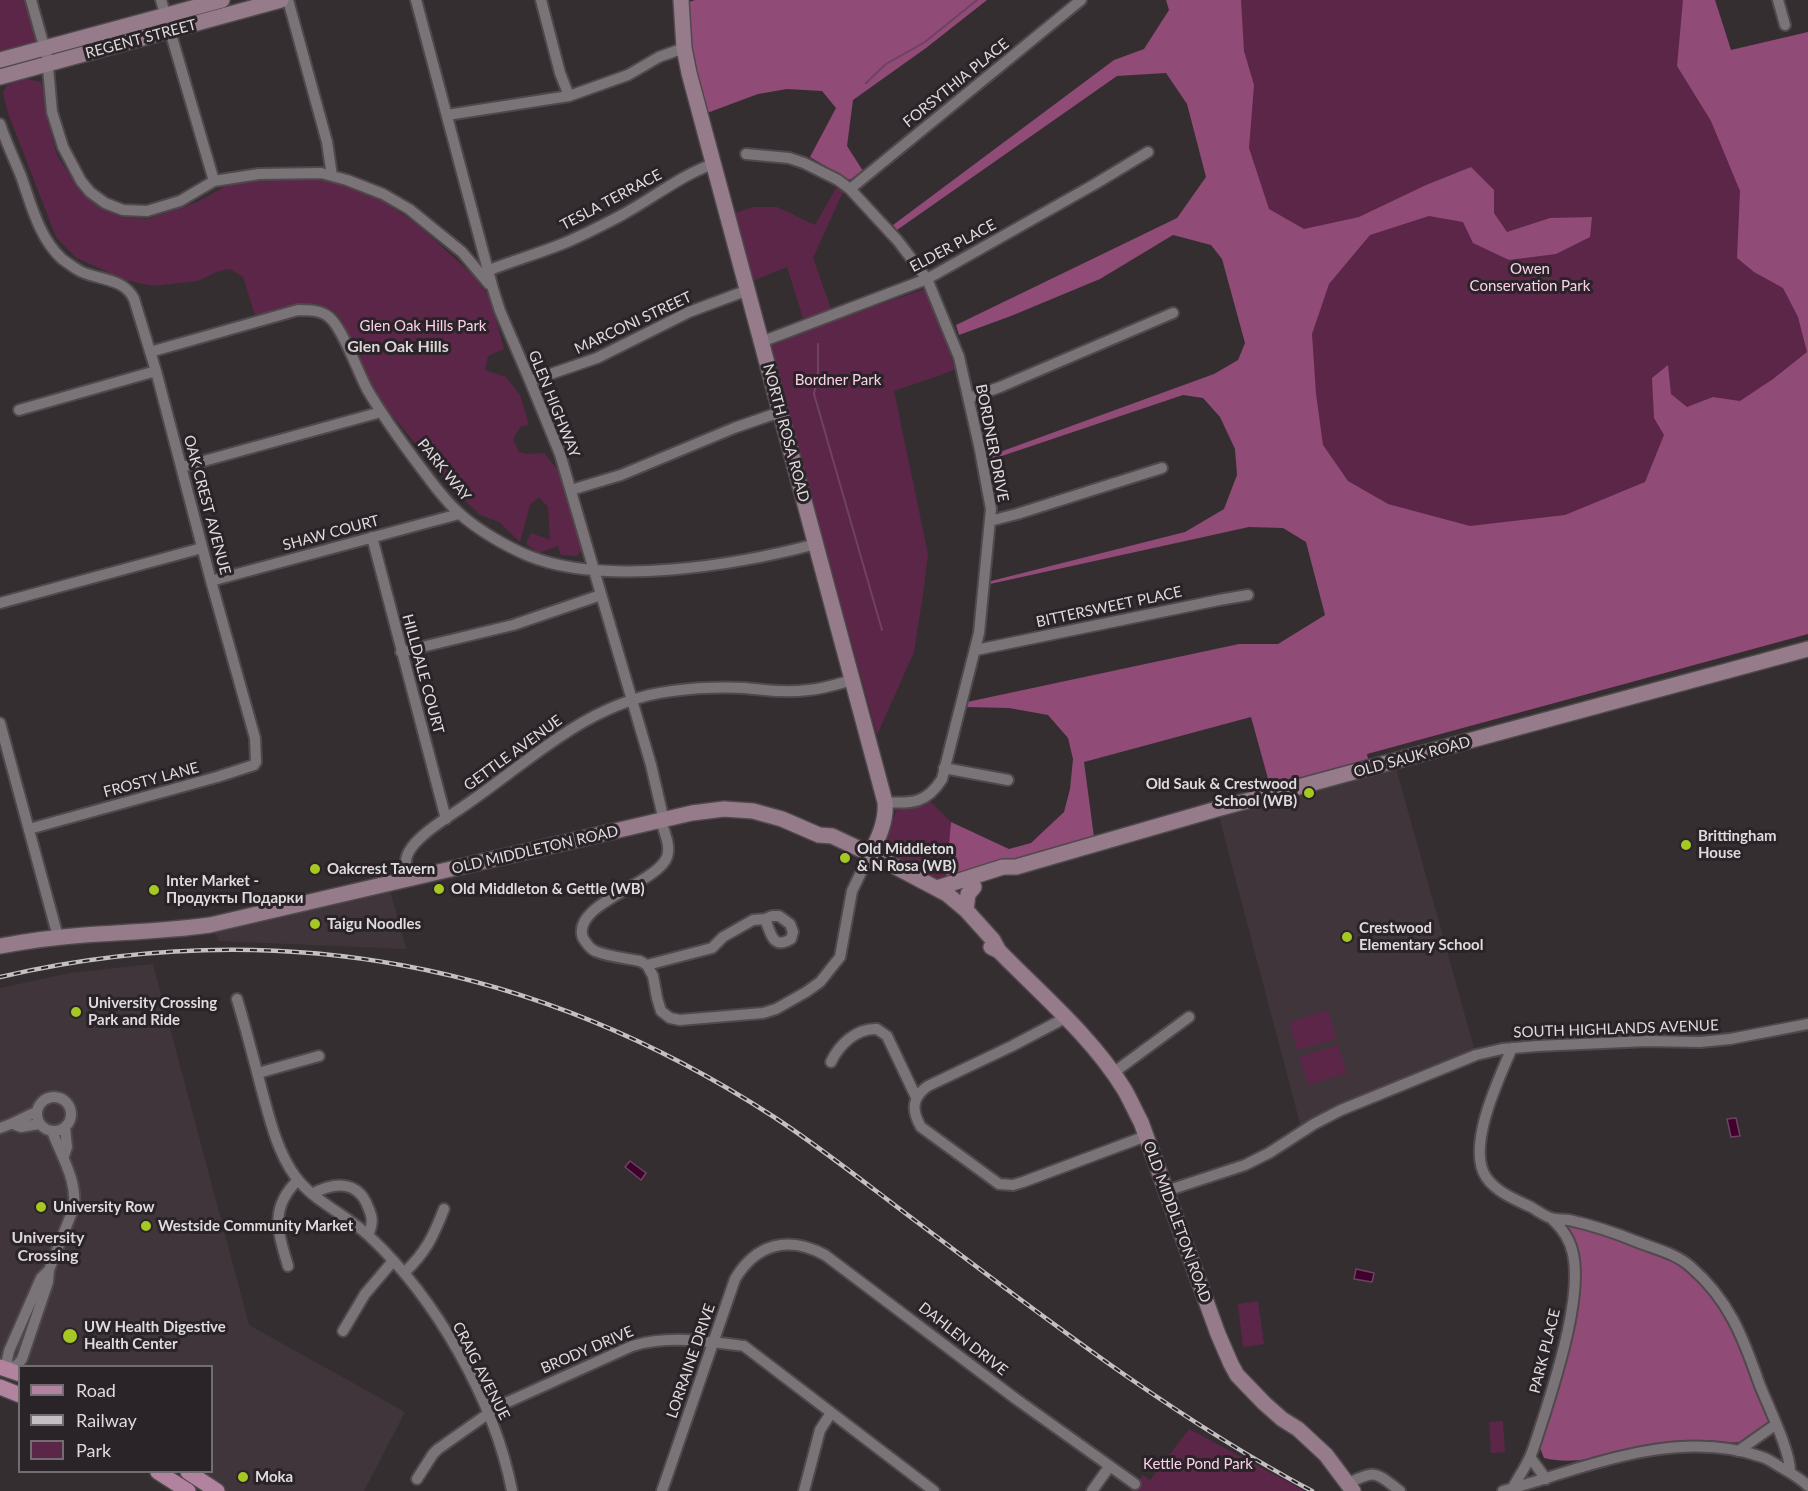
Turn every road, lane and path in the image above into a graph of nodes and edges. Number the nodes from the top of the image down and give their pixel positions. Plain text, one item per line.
1 (31, 0) edge
2 (161, 0) edge
3 (222, 0) edge
4 (281, 0) edge
5 (288, 0) edge
6 (416, 0) edge
7 (542, 0) edge
8 (681, 0) edge
9 (1081, 0) edge
10 (1778, 0) edge
11 (168, 24) junction
12 (1785, 25) dead end
13 (684, 48) junction
14 (47, 57) junction
15 (0, 60) edge
16 (0, 77) edge
17 (569, 96) junction
18 (447, 115) junction
19 (0, 124) edge
20 (1148, 152) dead end
21 (746, 154) dead end
22 (713, 164) junction
23 (332, 176) junction
24 (214, 181) junction
25 (850, 189) junction
26 (488, 271) junction
27 (927, 279) junction
28 (493, 289) junction
29 (748, 290) junction
30 (1173, 313) dead end
31 (761, 342) junction
32 (150, 352) junction
33 (156, 371) junction
34 (531, 381) junction
35 (969, 398) junction
36 (19, 410) dead end
37 (381, 412) junction
38 (780, 412) junction
39 (182, 467) junction
40 (1162, 468) dead end
41 (571, 490) junction
42 (459, 514) junction
43 (990, 521) junction
44 (372, 537) junction
45 (816, 544) junction
46 (202, 548) junction
47 (594, 570) junction
48 (211, 581) junction
49 (1248, 595) dead end
50 (601, 596) junction
51 (0, 603) edge
52 (1808, 649) edge
53 (976, 650) junction
54 (401, 652) junction
55 (852, 680) junction
56 (632, 700) junction
57 (0, 723) edge
58 (255, 738) joint
59 (944, 768) junction
60 (1008, 780) dead end
61 (885, 802) junction
62 (446, 819) junction
63 (662, 821) junction
64 (29, 829) junction
65 (868, 858) junction
66 (1016, 867) junction
67 (410, 878) junction
68 (974, 887) junction
69 (940, 894) junction
70 (966, 910) junction
71 (765, 919) dead end
72 (58, 937) junction
73 (0, 946) edge
74 (999, 951) junction
75 (647, 965) junction
76 (237, 999) dead end
77 (1189, 1017) dead end
78 (1065, 1018) junction
79 (1808, 1024) edge
80 (1512, 1048) junction
81 (319, 1056) dead end
82 (831, 1062) dead end
83 (258, 1073) junction
84 (1113, 1073) junction
85 (916, 1097) junction
86 (36, 1112) junction
87 (13, 1124) junction
88 (39, 1124) junction
89 (0, 1128) edge
90 (65, 1128) junction
91 (52, 1131) junction
92 (1146, 1136) junction
93 (64, 1156) junction
94 (298, 1180) junction
95 (1166, 1191) junction
96 (312, 1194) junction
97 (444, 1209) dead end
98 (1552, 1219) junction
99 (368, 1235) junction
100 (764, 1251) joint
101 (393, 1260) junction
102 (288, 1266) dead end
103 (404, 1274) junction
104 (343, 1331) dead end
105 (712, 1342) junction
106 (7, 1371) edge
107 (18, 1383) edge
108 (0, 1387) edge
109 (18, 1394) edge
110 (488, 1413) junction
111 (831, 1413) junction
112 (1775, 1425) junction
113 (1738, 1451) junction
114 (1530, 1457) junction
115 (1109, 1467) junction
116 (1790, 1472) junction
117 (160, 1473) edge
118 (193, 1474) edge
119 (417, 1479) dead end
120 (1546, 1479) junction
121 (1135, 1484) dead end
122 (1808, 1486) edge
123 (1351, 1487) edge
124 (931, 1490) edge
125 (1508, 1490) edge
126 (188, 1491) edge
127 (217, 1491) edge
128 (512, 1491) edge
129 (662, 1491) edge
130 (804, 1491) edge
131 (1092, 1491) edge
132 (1400, 1491) edge

1 - 14 street
2 - 11 street
3 - 11 street, REGENT STREET
4 - 11 street, REGENT STREET
5 - 23 street
6 - 18 street, GLEN HIGHWAY
7 - 17 street
8 - 13 street, NORTH ROSA ROAD
9 - 25 street, FORSYTHIA PLACE
10 - 12 street
11 - 14 street, REGENT STREET
11 - 24 street
13 - 17 street
13 - 22 street, NORTH ROSA ROAD
14 - 15 street, REGENT STREET
14 - 16 street, REGENT STREET
14 - 24 street
17 - 18 street
18 - 26 street, GLEN HIGHWAY
19 - 32 street, OAK CREST AVENUE
20 - 27 street, ELDER PLACE
21 - 25 street, BORDNER DRIVE
22 - 26 street, TESLA TERRACE
22 - 29 street, NORTH ROSA ROAD
23 - 24 street
23 - 28 street
25 - 27 street, BORDNER DRIVE
26 - 28 street, GLEN HIGHWAY
27 - 31 street, ELDER PLACE
27 - 35 street, BORDNER DRIVE
28 - 34 street, GLEN HIGHWAY
29 - 31 street, NORTH ROSA ROAD
29 - 34 street, MARCONI STREET
30 - 35 street
31 - 38 street, NORTH ROSA ROAD
32 - 33 street, OAK CREST AVENUE
32 - 37 street, PARK WAY
33 - 36 street
33 - 39 street, OAK CREST AVENUE
34 - 41 street, GLEN HIGHWAY
35 - 43 street, BORDNER DRIVE
37 - 39 street
37 - 42 street, PARK WAY
38 - 41 street
38 - 45 street, NORTH ROSA ROAD
39 - 46 street, OAK CREST AVENUE
40 - 43 street
41 - 47 street, GLEN HIGHWAY
42 - 44 street, SHAW COURT
42 - 47 street, PARK WAY
43 - 53 street, BORDNER DRIVE
44 - 48 street, SHAW COURT
44 - 54 street, HILLDALE COURT
45 - 47 street, PARK WAY
45 - 55 street, NORTH ROSA ROAD
46 - 48 street, OAK CREST AVENUE
46 - 51 street
47 - 50 street, GLEN HIGHWAY
48 - 58 street, OAK CREST AVENUE
49 - 53 street, BITTERSWEET PLACE
50 - 54 street
50 - 56 street, GLEN HIGHWAY
52 - 66 street, OLD SAUK ROAD
53 - 59 street, BORDNER DRIVE
54 - 62 street, HILLDALE COURT
55 - 56 street, GETTLE AVENUE
55 - 61 street, NORTH ROSA ROAD
56 - 62 street, GETTLE AVENUE
56 - 63 street, GLEN HIGHWAY
57 - 64 street
58 - 64 street, FROSTY LANE
59 - 60 street
59 - 61 street, BORDNER DRIVE
61 - 65 street, NORTH ROSA ROAD
62 - 67 street, GETTLE AVENUE
63 - 65 street, OLD MIDDLETON ROAD
63 - 67 street, OLD MIDDLETON ROAD
63 - 75 street, GLEN HIGHWAY
64 - 72 street
65 - 69 street, OLD MIDDLETON ROAD
65 - 75 street
66 - 68 street, OLD SAUK ROAD
66 - 69 street, OLD SAUK ROAD
67 - 72 street, OLD MIDDLETON ROAD
68 - 69 street, OLD SAUK ROAD
68 - 70 street
69 - 70 street, OLD MIDDLETON ROAD
69 - 74 street, OLD MIDDLETON ROAD
70 - 74 street, OLD MIDDLETON ROAD
71 - 75 street
72 - 73 street, OLD MIDDLETON ROAD
74 - 78 street, OLD MIDDLETON ROAD
76 - 83 street, CRAIG AVENUE
77 - 84 street
78 - 84 street, OLD MIDDLETON ROAD
78 - 85 street
79 - 80 street, SOUTH HIGHLANDS AVENUE
80 - 95 street, SOUTH HIGHLANDS AVENUE
80 - 98 street
81 - 83 street
82 - 85 street
83 - 94 street, CRAIG AVENUE
84 - 92 street, OLD MIDDLETON ROAD
85 - 92 street
86 - 87 street
86 - 88 street
86 - 90 street
87 - 88 street
87 - 89 street
88 - 91 street
90 - 91 street
90 - 93 street
91 - 93 street
92 - 95 street, OLD MIDDLETON ROAD
93 - 106 street
94 - 96 street, CRAIG AVENUE
94 - 102 street
95 - 123 street, OLD MIDDLETON ROAD
96 - 99 street, CRAIG AVENUE
96 - 99 street
97 - 103 street
98 - 112 street
98 - 114 street, PARK PLACE
99 - 101 street, CRAIG AVENUE
100 - 105 street, LORRAINE DRIVE
100 - 115 street, DAHLEN DRIVE
101 - 103 street, CRAIG AVENUE
101 - 104 street
103 - 110 street, CRAIG AVENUE
105 - 110 street, BRODY DRIVE
105 - 111 street, BRODY DRIVE
105 - 129 street, LORRAINE DRIVE
106 - 107 main road
108 - 109 main road
110 - 119 street, BRODY DRIVE
110 - 128 street, CRAIG AVENUE
111 - 124 street, BRODY DRIVE
111 - 130 street
112 - 113 street
112 - 116 street
113 - 116 street
113 - 120 street
114 - 120 street
114 - 125 street, PARK PLACE
115 - 121 street, DAHLEN DRIVE
115 - 131 street
116 - 122 street
117 - 126 main road
118 - 126 street
118 - 127 main road
120 - 125 street
123 - 132 street

